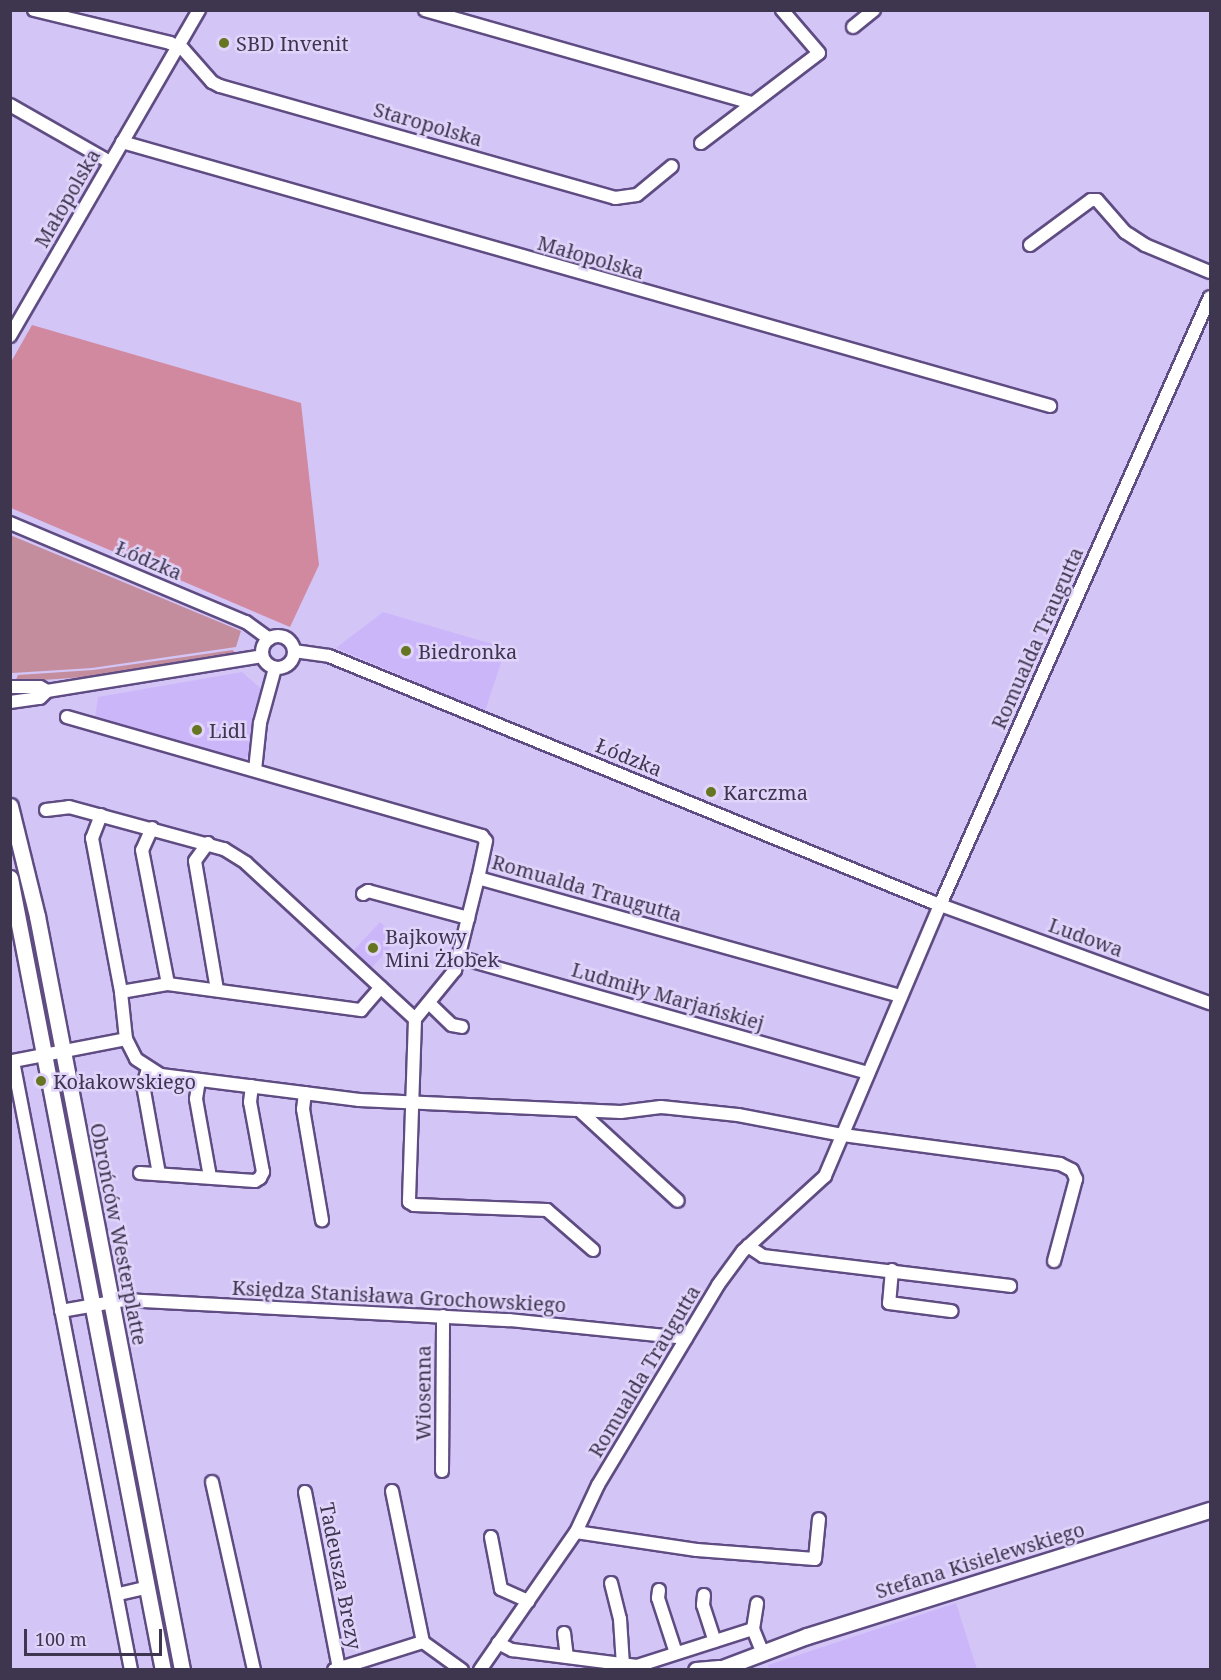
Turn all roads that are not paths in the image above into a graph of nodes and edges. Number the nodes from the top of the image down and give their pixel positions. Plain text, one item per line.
1 (34, 10) edge
2 (199, 10) edge
3 (425, 10) edge
4 (782, 10) edge
5 (873, 10) edge
6 (61, 13) edge
7 (852, 27) dead end
8 (178, 46) junction
9 (752, 103) junction
10 (10, 105) edge
11 (122, 142) junction
12 (701, 143) dead end
13 (110, 162) junction
14 (672, 166) dead end
15 (1030, 245) dead end
16 (1210, 272) edge
17 (1210, 297) edge
18 (10, 336) edge
19 (1050, 406) dead end
20 (10, 523) edge
21 (269, 639) junction
22 (294, 651) junction
23 (262, 657) junction
24 (275, 668) junction
25 (10, 687) edge
26 (47, 692) junction
27 (10, 702) edge
28 (67, 717) dead end
29 (255, 770) junction
30 (10, 806) edge
31 (46, 810) dead end
32 (100, 815) junction
33 (152, 828) junction
34 (208, 843) junction
35 (10, 878) edge
36 (478, 878) junction
37 (363, 894) dead end
38 (944, 907) junction
39 (468, 918) junction
40 (458, 957) junction
41 (168, 984) junction
42 (381, 987) junction
43 (217, 990) junction
44 (121, 992) junction
45 (901, 996) junction
46 (1210, 1003) edge
47 (430, 1004) junction
48 (415, 1019) junction
49 (462, 1027) dead end
50 (126, 1039) junction
51 (63, 1051) junction
52 (46, 1054) junction
53 (12, 1060) edge
54 (148, 1069) junction
55 (868, 1073) junction
56 (199, 1080) junction
57 (252, 1086) junction
58 (305, 1093) junction
59 (410, 1103) junction
60 (579, 1110) junction
61 (843, 1135) junction
62 (140, 1173) dead end
63 (159, 1174) junction
64 (210, 1177) junction
65 (678, 1201) dead end
66 (322, 1220) dead end
67 (748, 1246) junction
68 (593, 1250) dead end
69 (1054, 1261) dead end
70 (892, 1270) junction
71 (1010, 1287) dead end
72 (110, 1302) junction
73 (92, 1305) junction
74 (61, 1311) junction
75 (951, 1311) dead end
76 (443, 1316) junction
77 (686, 1338) junction
78 (442, 1471) dead end
79 (212, 1482) dead end
80 (392, 1491) dead end
81 (305, 1492) dead end
82 (1210, 1510) edge
83 (819, 1519) dead end
84 (576, 1532) junction
85 (491, 1537) dead end
86 (611, 1583) dead end
87 (146, 1588) junction
88 (659, 1590) dead end
89 (119, 1594) junction
90 (704, 1595) dead end
91 (528, 1601) junction
92 (757, 1604) dead end
93 (753, 1629) junction
94 (564, 1633) dead end
95 (715, 1641) junction
96 (423, 1642) junction
97 (498, 1643) junction
98 (762, 1651) junction
99 (676, 1653) junction
100 (567, 1657) junction
101 (623, 1665) junction
102 (337, 1669) edge
103 (718, 1669) edge
104 (131, 1670) edge
105 (163, 1670) edge
106 (182, 1670) edge
107 (254, 1670) edge
108 (462, 1670) edge
109 (480, 1670) edge
110 (696, 1670) edge

1 - 6 street
2 - 8 street, Małopolska
3 - 9 street
4 - 9 street
5 - 7 street
6 - 8 street
8 - 11 street, Małopolska
8 - 14 street, Staropolska
9 - 12 street
10 - 13 street
11 - 13 street, Małopolska
11 - 19 street, Małopolska
13 - 18 street, Małopolska
15 - 16 street
17 - 38 street, Romualda Traugutta
20 - 21 street, Łódzka
21 - 22 street
21 - 23 street
22 - 24 street
22 - 38 street, Łódzka
23 - 24 street
23 - 26 street
24 - 29 street
25 - 26 street
26 - 27 street
28 - 29 street, Romualda Traugutta
29 - 36 street, Romualda Traugutta
30 - 51 main road, Obrońców Westerplatte
31 - 32 street
32 - 33 street
32 - 44 street
33 - 34 street
33 - 41 street
34 - 42 street
34 - 43 street
35 - 52 main road, Obrońców Westerplatte
36 - 39 street
36 - 45 street, Romualda Traugutta
37 - 39 street
38 - 45 street, Romualda Traugutta
38 - 46 street, Ludowa
39 - 40 street
40 - 47 street
40 - 55 street, Ludmiły Marjańskiej
41 - 43 street
41 - 44 street
42 - 43 street
42 - 48 street
44 - 50 street
45 - 55 street, Romualda Traugutta
47 - 48 street
47 - 49 street
48 - 59 street
50 - 51 street
50 - 54 street
51 - 52 street
51 - 72 main road, Obrońców Westerplatte
52 - 53 street
52 - 73 main road, Obrońców Westerplatte
53 - 74 street
54 - 56 street
54 - 63 street
55 - 61 street, Romualda Traugutta
56 - 57 street
56 - 64 street
57 - 58 street
57 - 64 street
58 - 59 street
58 - 66 street
59 - 60 street
59 - 68 street
60 - 61 street
60 - 65 street
61 - 67 street, Romualda Traugutta
61 - 69 street
62 - 63 street
63 - 64 street
67 - 70 street
67 - 77 street, Romualda Traugutta
70 - 71 street
70 - 75 street
72 - 73 street, Księdza Stanisława Grochowskiego
72 - 76 street, Księdza Stanisława Grochowskiego
72 - 106 main road, Obrońców Westerplatte
73 - 74 street, Księdza Stanisława Grochowskiego
73 - 87 main road, Obrońców Westerplatte
74 - 89 street
76 - 77 street, Księdza Stanisława Grochowskiego
76 - 78 street, Wiosenna
77 - 84 street, Romualda Traugutta
79 - 107 street
80 - 96 street
81 - 102 street, Tadeusza Brezy
82 - 98 main road, Stefana Kisielewskiego
83 - 84 street
84 - 91 street, Romualda Traugutta
85 - 91 street
86 - 101 street
87 - 89 street
87 - 105 main road, Obrońców Westerplatte
88 - 99 street
89 - 104 street
90 - 95 street
91 - 97 street, Romualda Traugutta
92 - 93 street
93 - 95 street
93 - 98 street
94 - 100 street
95 - 99 street
96 - 102 street
96 - 108 street
97 - 100 street
97 - 109 street, Romualda Traugutta
98 - 103 main road, Stefana Kisielewskiego
99 - 101 street
100 - 101 street
103 - 110 main road, Stefana Kisielewskiego

